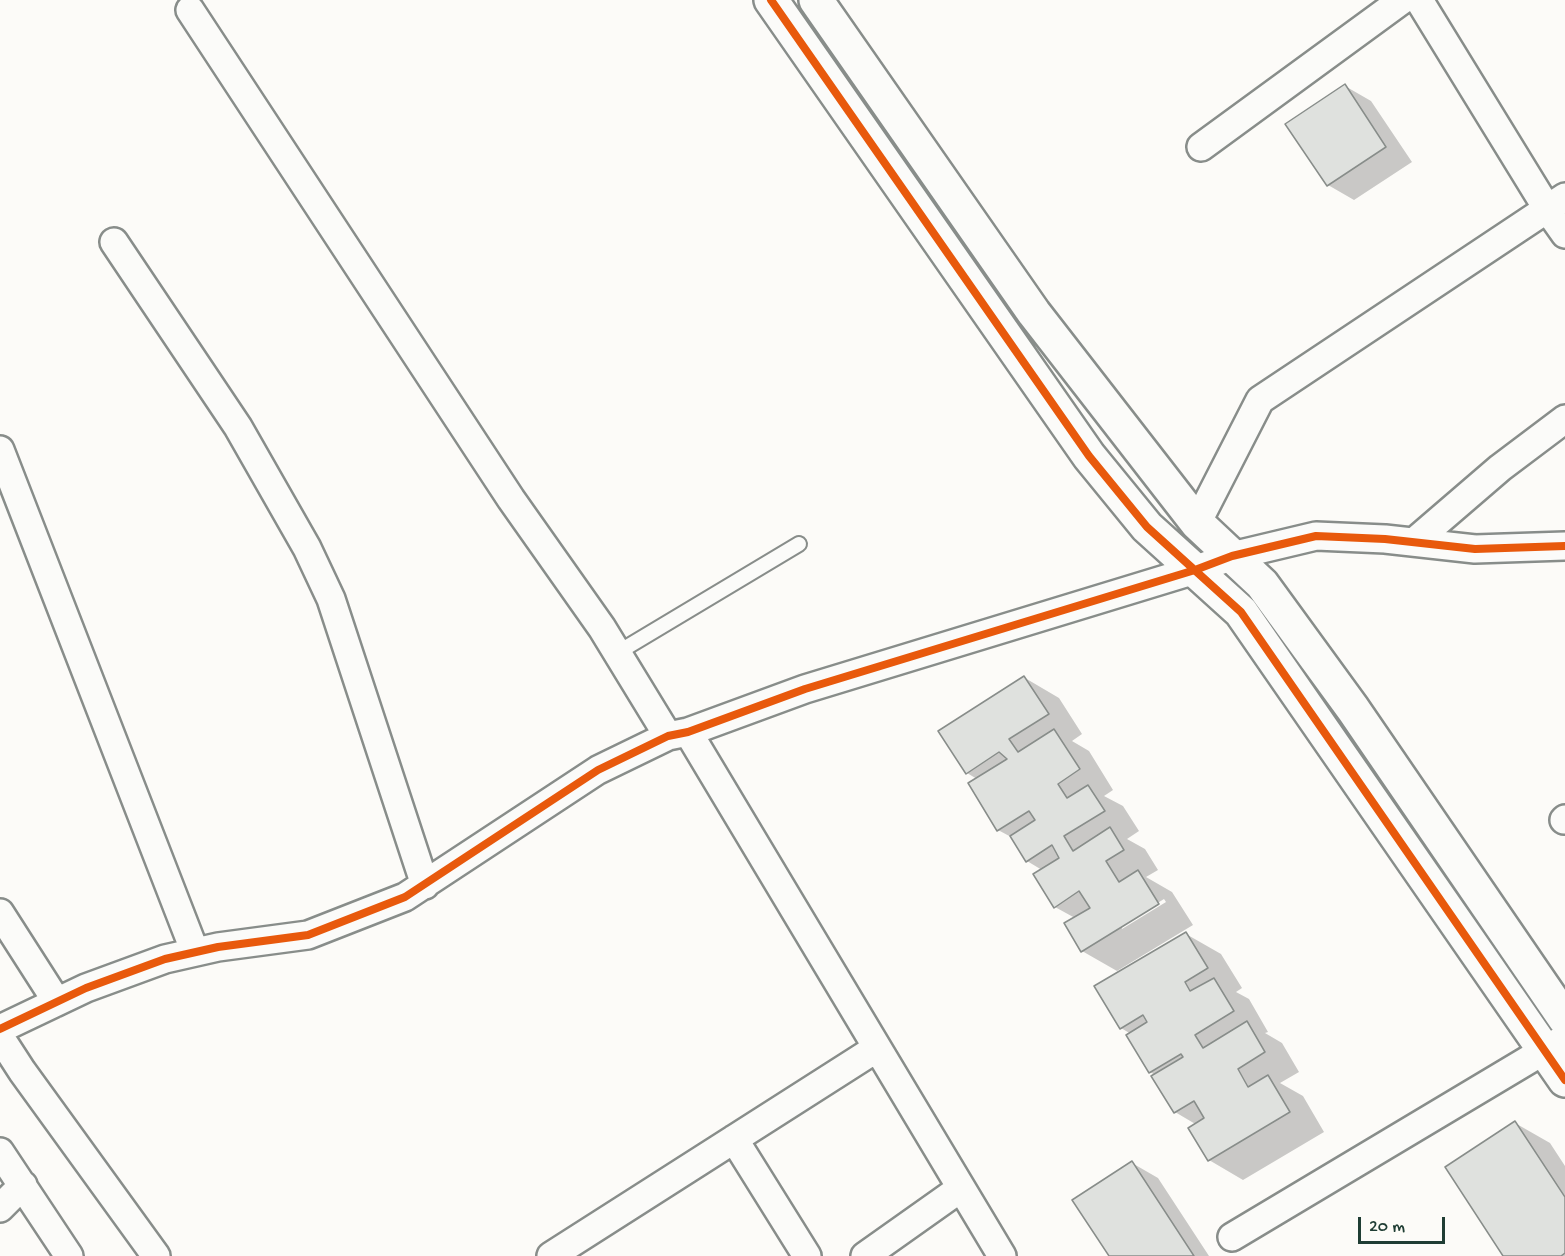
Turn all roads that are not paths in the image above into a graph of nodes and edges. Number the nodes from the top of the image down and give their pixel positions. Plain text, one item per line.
1 (771, 0) edge
2 (816, 0) edge
3 (1402, 0) edge
4 (1419, 0) edge
5 (190, 10) dead end
6 (1201, 147) dead end
7 (1556, 204) edge
8 (1565, 234) edge
9 (114, 242) dead end
10 (1565, 419) edge
11 (0, 450) edge
12 (1197, 524) junction
13 (1414, 542) junction
14 (799, 544) dead end
15 (1565, 546) edge
16 (1232, 556) junction
17 (1195, 570) junction
18 (617, 653) junction
19 (678, 734) junction
20 (425, 885) junction
21 (0, 913) edge
22 (195, 952) junction
23 (57, 1002) junction
24 (1565, 1019) edge
25 (0, 1029) edge
26 (0, 1037) edge
27 (1554, 1044) edge
28 (877, 1048) junction
29 (1565, 1080) edge
30 (734, 1139) junction
31 (0, 1152) edge
32 (23, 1185) junction
33 (961, 1188) junction
34 (0, 1208) edge
35 (1232, 1237) dead end
36 (589, 1246) edge
37 (69, 1256) edge
38 (156, 1256) edge
39 (551, 1256) edge
40 (807, 1256) edge
41 (866, 1256) edge
42 (1002, 1256) edge

1 - 17 street
2 - 12 street
3 - 6 street
4 - 7 street
5 - 18 street
7 - 8 street
7 - 12 street
9 - 20 street
10 - 13 street
11 - 22 street
12 - 16 street
13 - 15 street
13 - 16 street
14 - 18 lane
16 - 17 street
16 - 24 street
17 - 19 street
17 - 27 street
18 - 19 street
19 - 20 street
19 - 28 street
20 - 22 street
21 - 23 street
22 - 23 street
23 - 25 street
26 - 38 street
27 - 29 street
27 - 35 street
28 - 30 street
28 - 33 street
30 - 36 street
30 - 40 street
31 - 32 street
32 - 34 street
32 - 37 street
33 - 41 street
33 - 42 street
36 - 39 street

